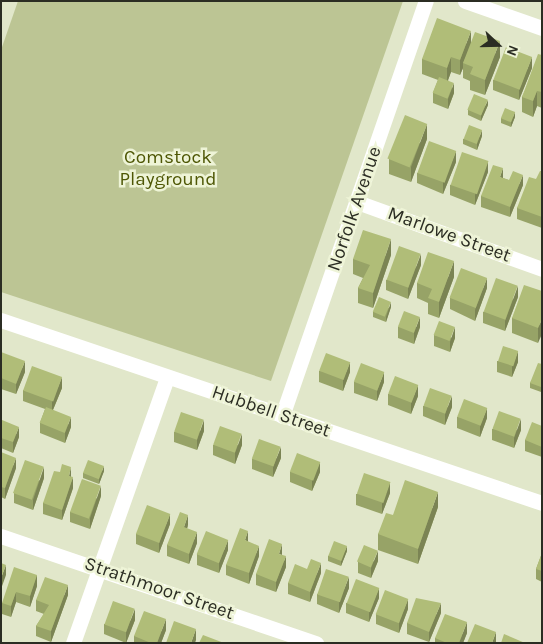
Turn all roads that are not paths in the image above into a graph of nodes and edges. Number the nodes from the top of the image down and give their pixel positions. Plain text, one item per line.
1 (426, 1) edge
2 (465, 1) edge
3 (542, 28) edge
4 (357, 202) junction
5 (542, 269) edge
6 (1, 320) edge
7 (167, 377) junction
8 (282, 416) junction
9 (542, 503) edge
10 (1, 536) edge
11 (99, 569) junction
12 (73, 643) edge
13 (316, 643) edge

1 - 4 street, Norfolk Avenue
2 - 3 street
4 - 5 street, Marlowe Street
4 - 8 street, Norfolk Avenue
6 - 7 street, Hubbell Street
7 - 8 street, Hubbell Street
7 - 11 street
8 - 9 street, Hubbell Street
10 - 11 street, Strathmoor Street
11 - 12 street
11 - 13 street, Strathmoor Street

